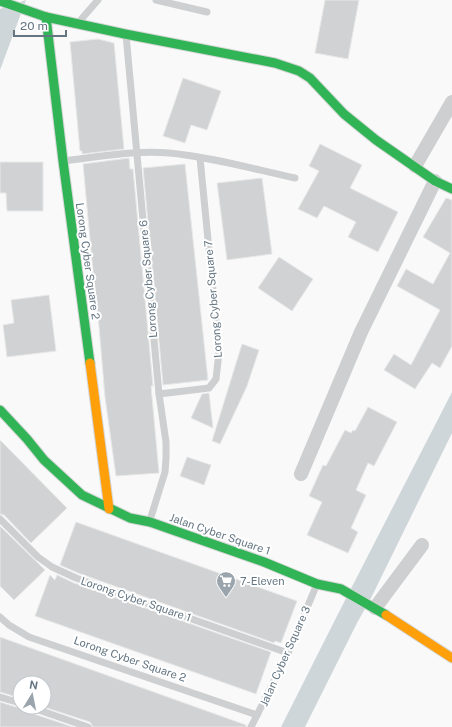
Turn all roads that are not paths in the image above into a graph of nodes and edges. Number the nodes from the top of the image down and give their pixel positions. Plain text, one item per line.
1 (98, 0) edge
2 (156, 0) edge
3 (0, 1) edge
4 (207, 12) dead end
5 (46, 17) junction
6 (77, 24) junction
7 (125, 34) junction
8 (452, 102) edge
9 (137, 153) junction
10 (200, 158) junction
11 (63, 161) junction
12 (415, 166) junction
13 (295, 178) dead end
14 (435, 181) junction
15 (452, 189) edge
16 (159, 394) junction
17 (0, 410) edge
18 (301, 474) dead end
19 (109, 509) junction
20 (0, 519) edge
21 (150, 522) junction
22 (422, 545) dead end
23 (317, 584) junction
24 (370, 606) junction
25 (0, 617) edge
26 (288, 653) junction
27 (451, 656) edge
28 (0, 696) edge
29 (12, 701) edge
30 (52, 715) edge
31 (257, 715) junction
32 (88, 727) edge
33 (251, 727) edge

1 - 6 lane
2 - 4 lane
3 - 5 street
5 - 6 street
5 - 11 street, Lorong Cyber Square 2
6 - 7 street
7 - 9 lane, Lorong Cyber Square 6
7 - 12 street
8 - 12 street
9 - 10 lane
9 - 11 lane
9 - 16 lane, Lorong Cyber Square 6
10 - 13 lane
10 - 16 lane, Lorong Cyber Square 7
11 - 19 street, Lorong Cyber Square 2
12 - 14 street
14 - 15 street
14 - 18 street
16 - 21 lane, Lorong Cyber Square 6
17 - 19 street, Jalan Cyber Square 1
19 - 21 street, Jalan Cyber Square 1
20 - 26 lane, Lorong Cyber Square 1
21 - 23 street, Jalan Cyber Square 1
22 - 24 street
23 - 24 street, Jalan Cyber Square 1
23 - 26 lane, Jalan Cyber Square 3
24 - 27 street, Jalan Cyber Square 1
25 - 31 lane, Lorong Cyber Square 2
26 - 31 lane, Jalan Cyber Square 3
28 - 29 lane
30 - 32 lane
31 - 33 lane, Jalan Cyber Square 3

